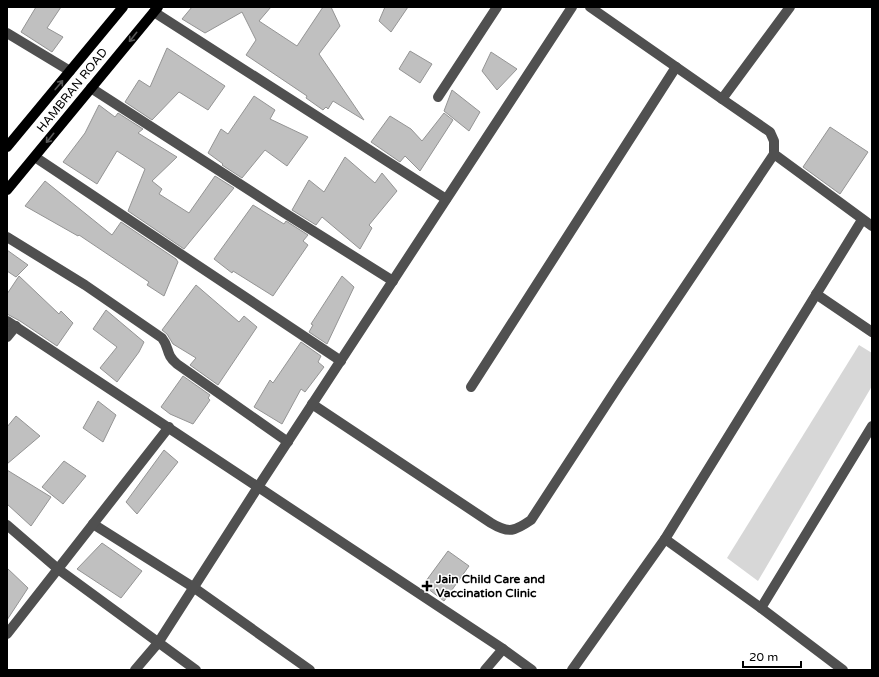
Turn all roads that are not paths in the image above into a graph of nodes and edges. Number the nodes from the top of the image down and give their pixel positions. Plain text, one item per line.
1 (123, 7) edge
2 (497, 7) edge
3 (572, 7) edge
4 (590, 7) edge
5 (790, 7) edge
6 (156, 9) edge
7 (7, 33) edge
8 (676, 67) junction
9 (70, 71) junction
10 (91, 88) junction
11 (438, 97) dead end
12 (722, 99) junction
13 (7, 147) edge
14 (774, 154) junction
15 (35, 157) junction
16 (7, 190) edge
17 (446, 199) junction
18 (862, 220) junction
19 (872, 226) edge
20 (7, 237) edge
21 (393, 281) junction
22 (816, 294) junction
23 (11, 323) edge
24 (872, 332) edge
25 (7, 337) edge
26 (341, 361) junction
27 (471, 387) dead end
28 (312, 404) junction
29 (872, 426) edge
30 (168, 427) junction
31 (288, 442) junction
32 (258, 487) junction
33 (93, 524) junction
34 (7, 525) edge
35 (665, 539) junction
36 (58, 569) junction
37 (193, 587) junction
38 (761, 608) junction
39 (7, 634) edge
40 (158, 643) junction
41 (503, 649) junction
42 (135, 670) edge
43 (196, 670) edge
44 (310, 670) edge
45 (485, 670) edge
46 (532, 670) edge
47 (572, 670) edge
48 (843, 670) edge

1 - 9 main road, HAMBRAN ROAD
2 - 11 street
3 - 17 street
4 - 8 street
5 - 12 street
6 -> 10 main road, HAMBRAN ROAD
6 - 17 street
7 - 9 street
8 - 12 street
8 - 27 street
13 -> 9 main road, HAMBRAN ROAD
10 -> 15 main road, HAMBRAN ROAD
10 - 21 street
12 - 14 street
14 - 18 street
14 - 28 street
15 - 16 main road, HAMBRAN ROAD
15 - 26 street
17 - 21 street
18 - 19 street
18 - 22 street
20 - 31 street
21 - 26 street
22 - 24 street
22 - 35 street
23 - 25 street
23 - 30 street
26 - 28 street
28 - 31 street
29 - 38 street
30 - 32 street
30 - 33 street
31 - 32 street
32 - 37 street
32 - 41 street
33 - 36 street
33 - 37 street
34 - 36 street
35 - 38 street
35 - 47 street
36 - 39 street
36 - 40 street
37 - 40 street
37 - 44 street
38 - 48 street
40 - 42 street
40 - 43 street
41 - 45 street
41 - 46 street

